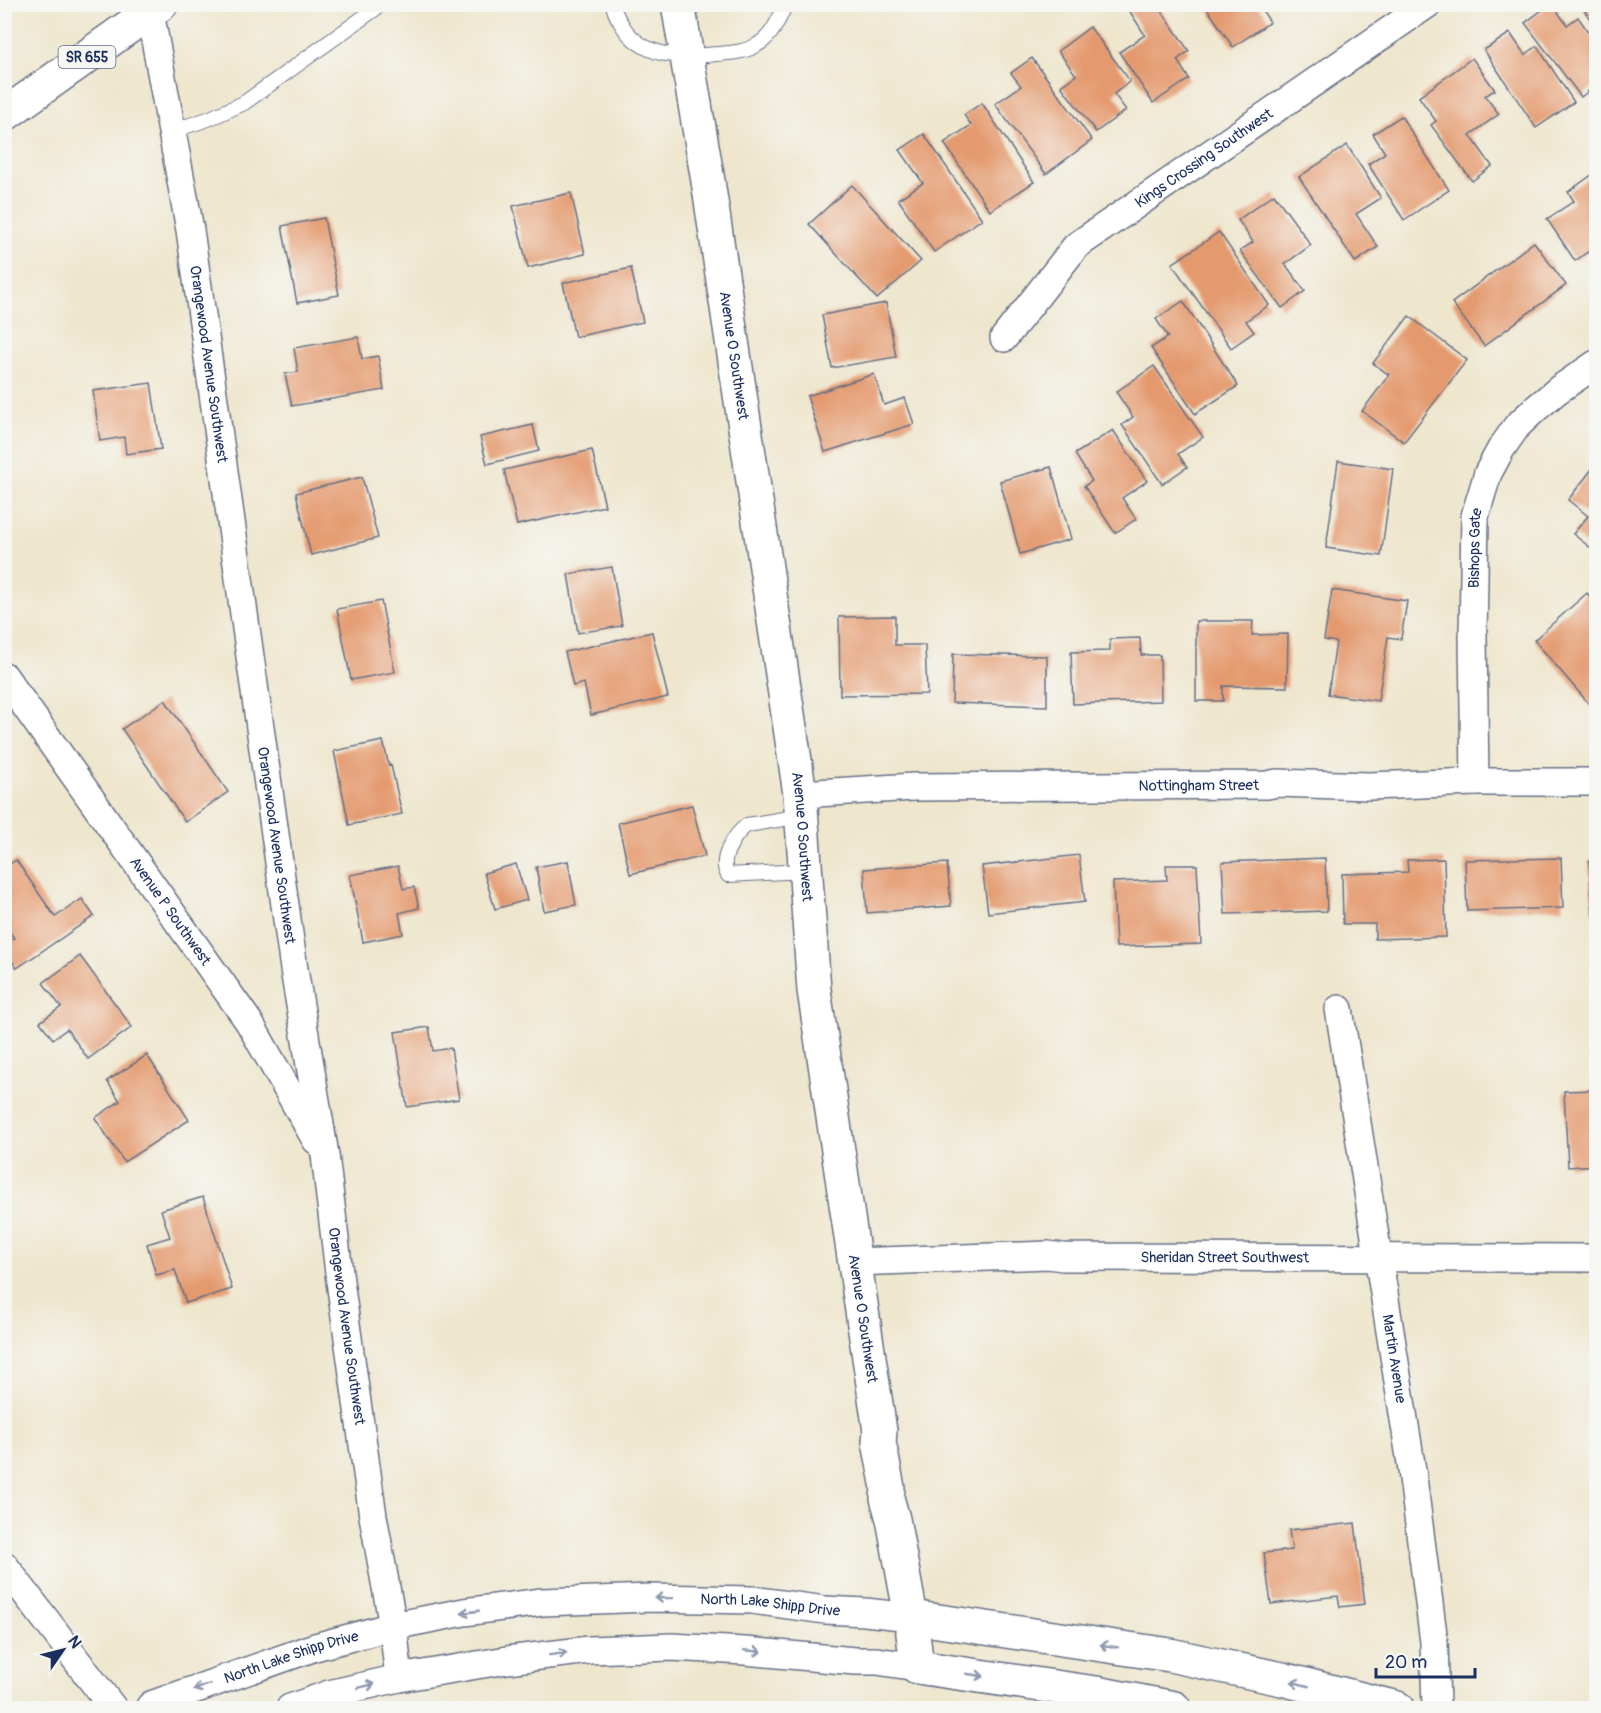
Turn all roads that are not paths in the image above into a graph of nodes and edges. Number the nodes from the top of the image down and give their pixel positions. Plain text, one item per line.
1 (382, 4) edge
2 (613, 4) edge
3 (678, 4) edge
4 (786, 4) edge
5 (1428, 4) edge
6 (156, 8) edge
7 (687, 58) junction
8 (4, 115) edge
9 (172, 131) junction
10 (1004, 338) dead end
11 (1596, 364) edge
12 (4, 676) edge
13 (1475, 782) junction
14 (1596, 782) edge
15 (801, 805) junction
16 (805, 871) junction
17 (1340, 1009) dead end
18 (324, 1155) junction
19 (1378, 1258) junction
20 (1596, 1258) edge
21 (1563, 1259) junction
22 (853, 1262) junction
23 (1596, 1266) edge
24 (4, 1565) edge
25 (911, 1617) junction
26 (393, 1626) junction
27 (917, 1667) junction
28 (399, 1678) junction
29 (113, 1708) edge
30 (149, 1708) edge
31 (290, 1708) edge
32 (1174, 1708) edge
33 (1397, 1708) edge
34 (1436, 1708) edge

1 - 9 lane
2 - 7 lane
3 - 7 street, Avenue O Southwest
4 - 7 lane
5 - 10 street, Kings Crossing Southwest
6 - 8 street, SR 655
6 - 9 street, Orangewood Avenue Southwest
7 - 15 street, Avenue O Southwest
9 - 18 street, Orangewood Avenue Southwest
11 - 13 street, Bishops Gate
12 - 18 street, Avenue P Southwest
13 - 14 street, Nottingham Street
13 - 15 street, Nottingham Street
15 - 16 street, Avenue O Southwest
15 - 16 lane
16 - 22 street, Avenue O Southwest
17 - 19 street, Martin Avenue
18 - 26 street, Orangewood Avenue Southwest
19 - 21 street, Sheridan Street Southwest
19 - 22 street, Sheridan Street Southwest
19 - 34 street, Martin Avenue
20 - 21 street, Sheridan Street Southwest
21 - 23 street
22 - 25 street, Avenue O Southwest
24 - 29 street
25 -> 26 street, North Lake Shipp Drive
25 - 27 street, Avenue O Southwest
33 -> 25 street, North Lake Shipp Drive
26 - 28 street, Orangewood Avenue Southwest
26 -> 30 street, North Lake Shipp Drive
28 -> 27 street
27 -> 32 street
31 -> 28 street

